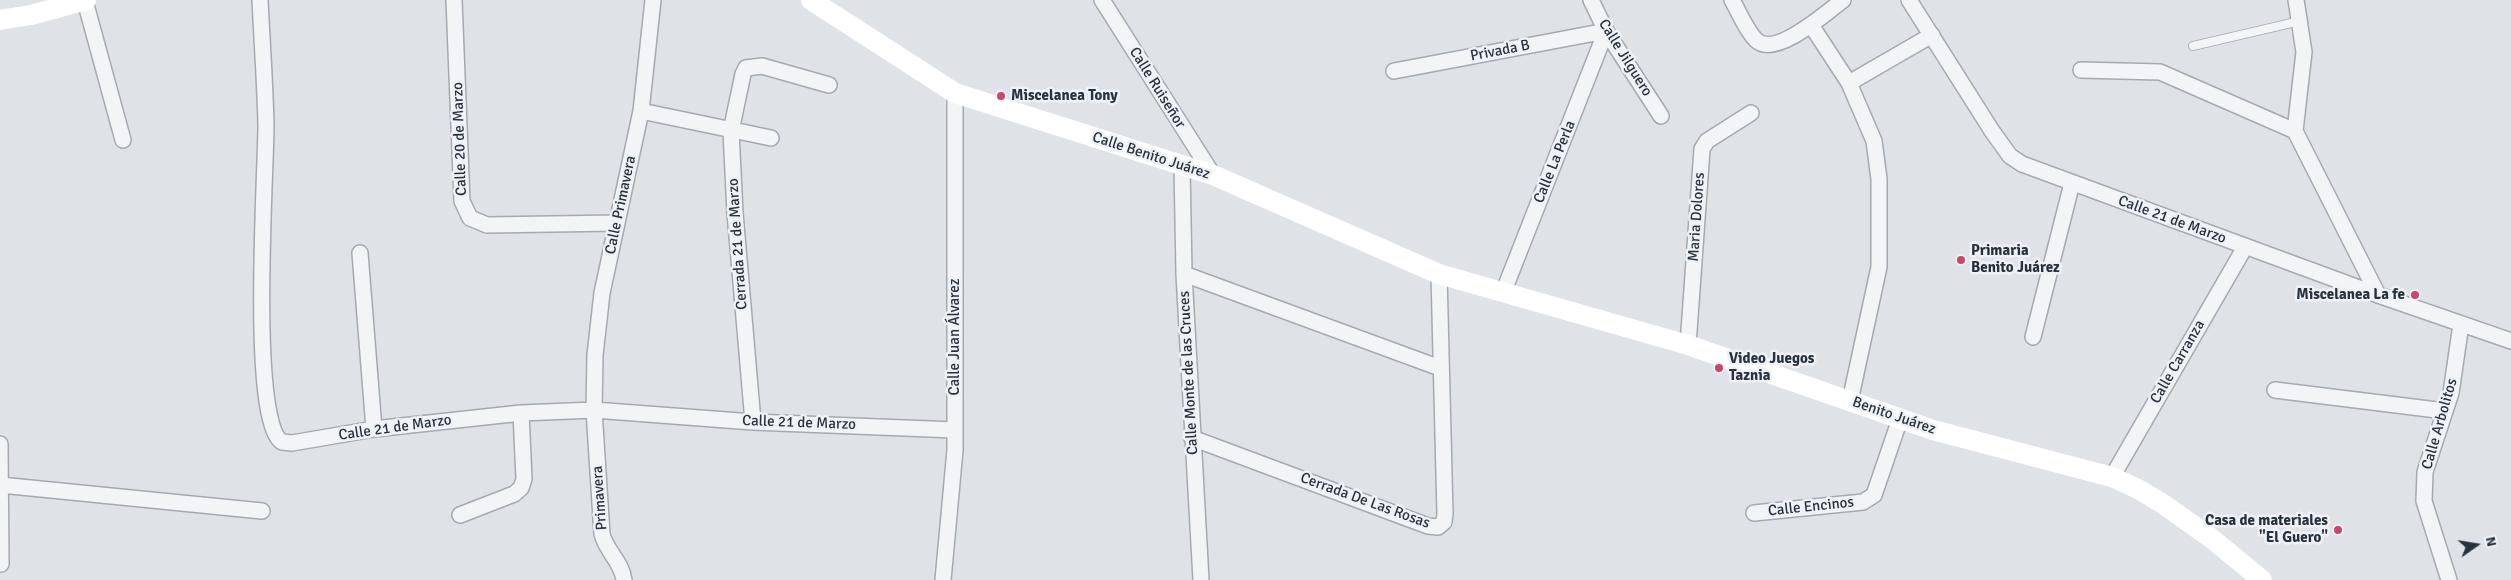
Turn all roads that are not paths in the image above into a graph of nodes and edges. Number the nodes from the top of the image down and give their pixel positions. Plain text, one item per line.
1 (86, 0) edge
2 (260, 0) edge
3 (454, 0) edge
4 (653, 0) edge
5 (812, 0) edge
6 (1102, 0) edge
7 (1591, 0) edge
8 (1732, 0) edge
9 (1843, 0) edge
10 (1910, 0) edge
11 (2296, 0) edge
12 (0, 20) edge
13 (2300, 21) junction
14 (1811, 25) junction
15 (1606, 31) junction
16 (1932, 35) junction
17 (2193, 46) dead end
18 (2081, 70) dead end
19 (1394, 71) dead end
20 (1849, 83) junction
21 (828, 85) dead end
22 (955, 93) junction
23 (641, 111) junction
24 (1750, 113) dead end
25 (1661, 116) dead end
26 (731, 131) junction
27 (2295, 131) junction
28 (771, 138) dead end
29 (123, 140) dead end
30 (1182, 166) junction
31 (1213, 175) junction
32 (2072, 183) junction
33 (617, 223) junction
34 (2246, 247) junction
35 (360, 253) dead end
36 (1184, 274) junction
37 (1439, 274) junction
38 (1502, 293) junction
39 (2378, 295) junction
40 (2461, 324) junction
41 (2033, 337) dead end
42 (2511, 341) edge
43 (1688, 345) junction
44 (1440, 368) junction
45 (2276, 390) dead end
46 (1850, 401) junction
47 (594, 410) junction
48 (2445, 411) junction
49 (521, 413) junction
50 (1900, 419) junction
51 (753, 422) junction
52 (374, 429) junction
53 (955, 430) junction
54 (1192, 438) junction
55 (0, 444) edge
56 (2112, 477) junction
57 (0, 485) edge
58 (262, 511) dead end
59 (1754, 512) dead end
60 (460, 515) dead end
61 (1, 564) dead end
62 (1205, 578) edge
63 (624, 580) edge
64 (943, 580) edge
65 (2262, 580) edge
66 (2449, 580) edge

1 - 12 street
1 - 29 street
2 - 52 street, Calle 21 de Marzo
3 - 33 street, Calle 20 de Marzo
4 - 23 street, Calle Primavera
5 - 22 street, Calle Benito Juárez
6 - 31 street, Calle Ruiseñor
7 - 15 street, Calle Jilguero
8 - 14 street
9 - 14 street
10 - 16 street, Calle 21 de Marzo
11 - 13 street
13 - 17 lane
13 - 27 street
14 - 20 street
15 - 19 street, Privada B
15 - 25 street, Calle Jilguero
15 - 38 street, Calle La Perla
16 - 20 street
16 - 32 street, Calle 21 de Marzo
18 - 27 street
20 - 46 street
21 - 26 street, Cerrada 21 de Marzo
22 - 30 street, Calle Benito Juárez
22 - 53 street, Calle Juan Álvarez
23 - 26 street
23 - 33 street, Calle Primavera
24 - 43 street, Maria Dolores
26 - 28 street
26 - 51 street, Cerrada 21 de Marzo
27 - 39 street
30 - 31 street, Calle Benito Juárez
30 - 36 street, Calle Monte de las Cruces
31 - 37 street, Calle Benito Juárez
32 - 34 street, Calle 21 de Marzo
32 - 41 street
33 - 47 street, Calle Primavera
34 - 39 street, Calle 21 de Marzo
34 - 56 street, Calle Carranza
35 - 52 street
36 - 44 street
36 - 54 street, Calle Monte de las Cruces
37 - 38 street, Calle Benito Juárez
37 - 44 street, Cerrada De Las Rosas
38 - 43 street, Benito Juárez
39 - 40 street, Calle 21 de Marzo
40 - 42 street, Calle 21 de Marzo
40 - 48 street, Calle Arbolitos
43 - 46 street, Benito Juárez
44 - 54 street, Cerrada De Las Rosas
45 - 48 street
46 - 50 street, Benito Juárez
47 - 49 street, Calle 21 de Marzo
47 - 51 street, Calle 21 de Marzo
47 - 63 street, Primavera
48 - 66 street, Calle Arbolitos
49 - 52 street, Calle 21 de Marzo
49 - 60 street
50 - 56 street, Benito Juárez
50 - 59 street, Calle Encinos
51 - 53 street, Calle 21 de Marzo
53 - 64 street, Calle Juan Álvarez
54 - 62 street, Calle Monte de las Cruces
55 - 57 street
56 - 65 street, Benito Juárez
57 - 58 street
57 - 61 street

